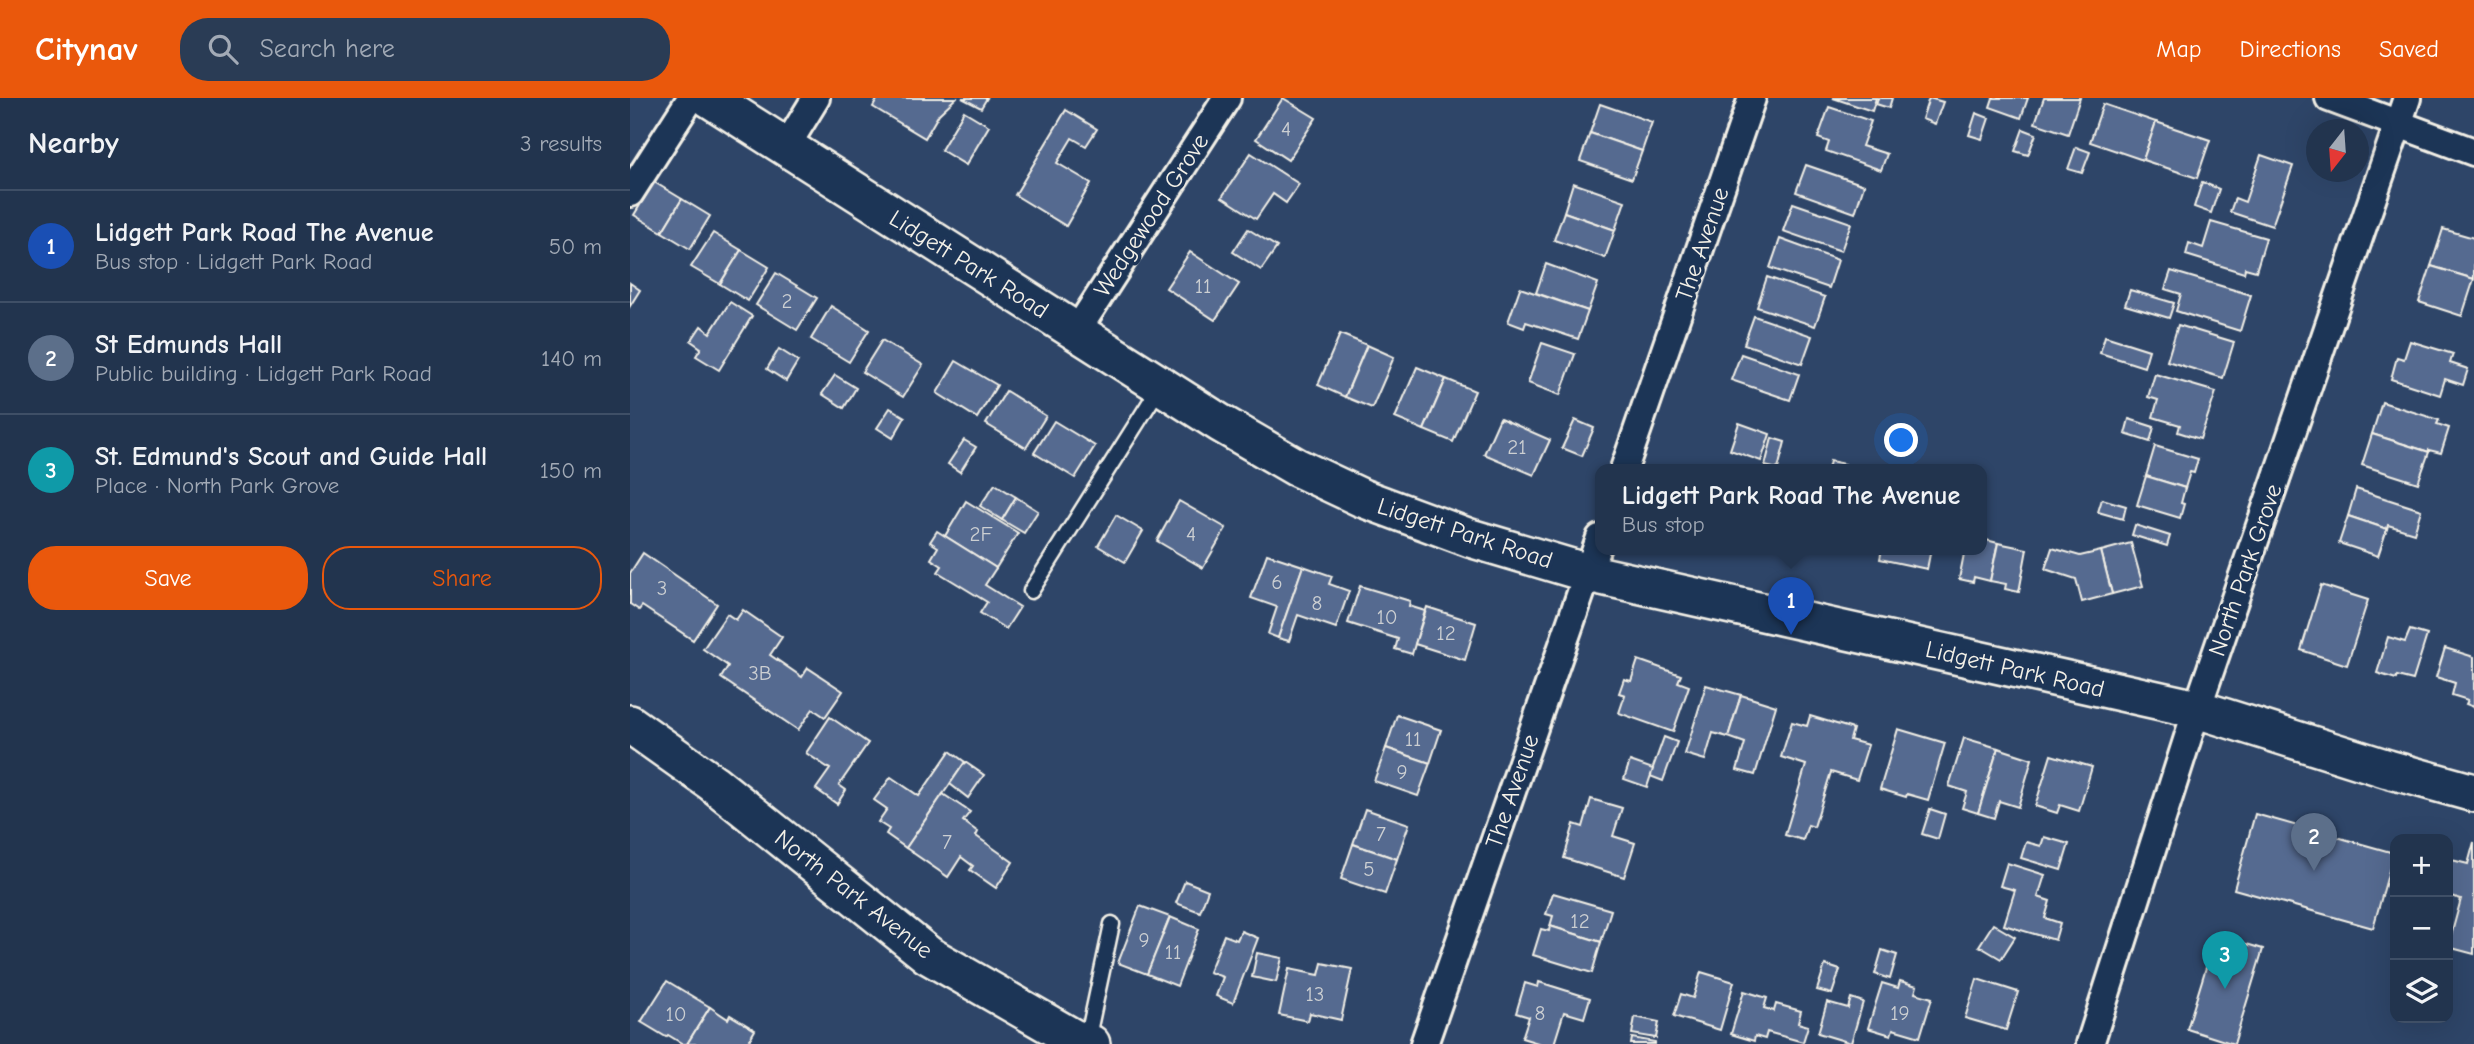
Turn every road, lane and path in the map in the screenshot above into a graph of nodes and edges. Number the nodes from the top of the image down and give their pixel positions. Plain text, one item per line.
1 (691, 98) edge
2 (709, 98) edge
3 (816, 98) edge
4 (1227, 98) edge
5 (1752, 98) edge
6 (2329, 98) edge
7 (2403, 110) edge
8 (786, 147) junction
9 (2474, 152) edge
10 (630, 193) edge
11 (1076, 332) junction
12 (1162, 384) junction
13 (1626, 464) edge
14 (1595, 553) edge
15 (1588, 573) junction
16 (1031, 591) dead end
17 (2197, 709) junction
18 (630, 724) edge
19 (2474, 793) edge
20 (1112, 924) dead end
21 (1089, 1043) edge
22 (1424, 1044) edge
23 (2090, 1044) edge

1 - 10 street
2 - 8 street, Lidgett Park Road
3 - 8 street
4 - 11 street, Wedgewood Grove
5 - 13 street, The Avenue
6 - 7 street
7 - 9 street
7 - 17 street, North Park Grove
8 - 11 street, Lidgett Park Road
11 - 12 street, Lidgett Park Road
12 - 15 street, Lidgett Park Road
12 - 16 lane
14 - 15 street, The Avenue
15 - 17 street, Lidgett Park Road
15 - 22 street, The Avenue
17 - 19 street, Lidgett Park Road
17 - 23 street, North Park Grove
18 - 21 street, North Park Avenue
20 - 21 lane

